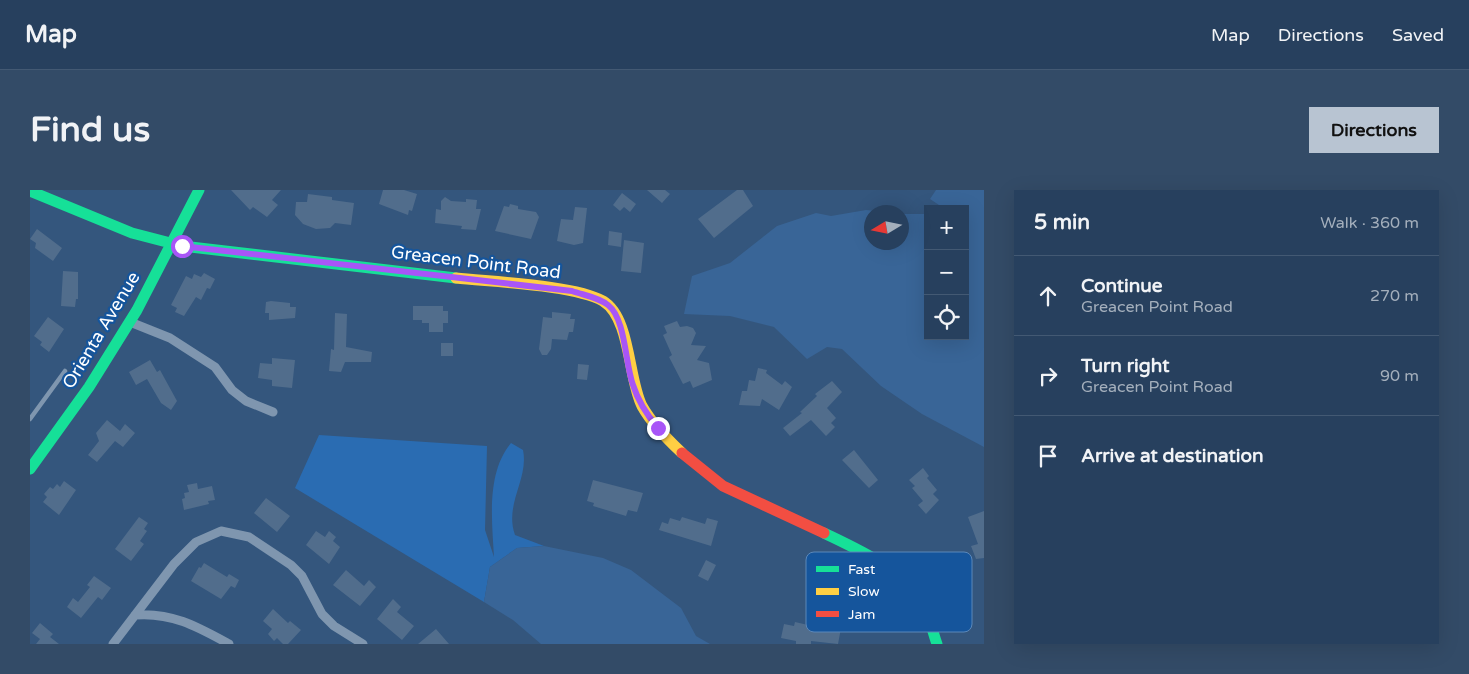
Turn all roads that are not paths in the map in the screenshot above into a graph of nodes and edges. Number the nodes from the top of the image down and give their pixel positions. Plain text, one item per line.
1 (200, 190) edge
2 (30, 192) edge
3 (170, 243) junction
4 (130, 322) junction
5 (65, 371) dead end
6 (273, 412) dead end
7 (30, 419) edge
8 (34, 454) edge
9 (30, 469) edge
10 (859, 552) edge
11 (135, 615) junction
12 (933, 632) edge
13 (113, 644) edge
14 (229, 644) edge
15 (363, 644) edge
16 (937, 644) edge

1 - 3 street, Orienta Avenue
2 - 3 street, Greacen Point Road
3 - 4 street, Orienta Avenue
3 - 10 street, Greacen Point Road
4 - 6 street
4 - 8 street, Orienta Avenue
5 - 7 lane
8 - 9 street, Orienta Avenue
11 - 13 street
11 - 14 street
11 - 15 street
12 - 16 street, Greacen Point Road

